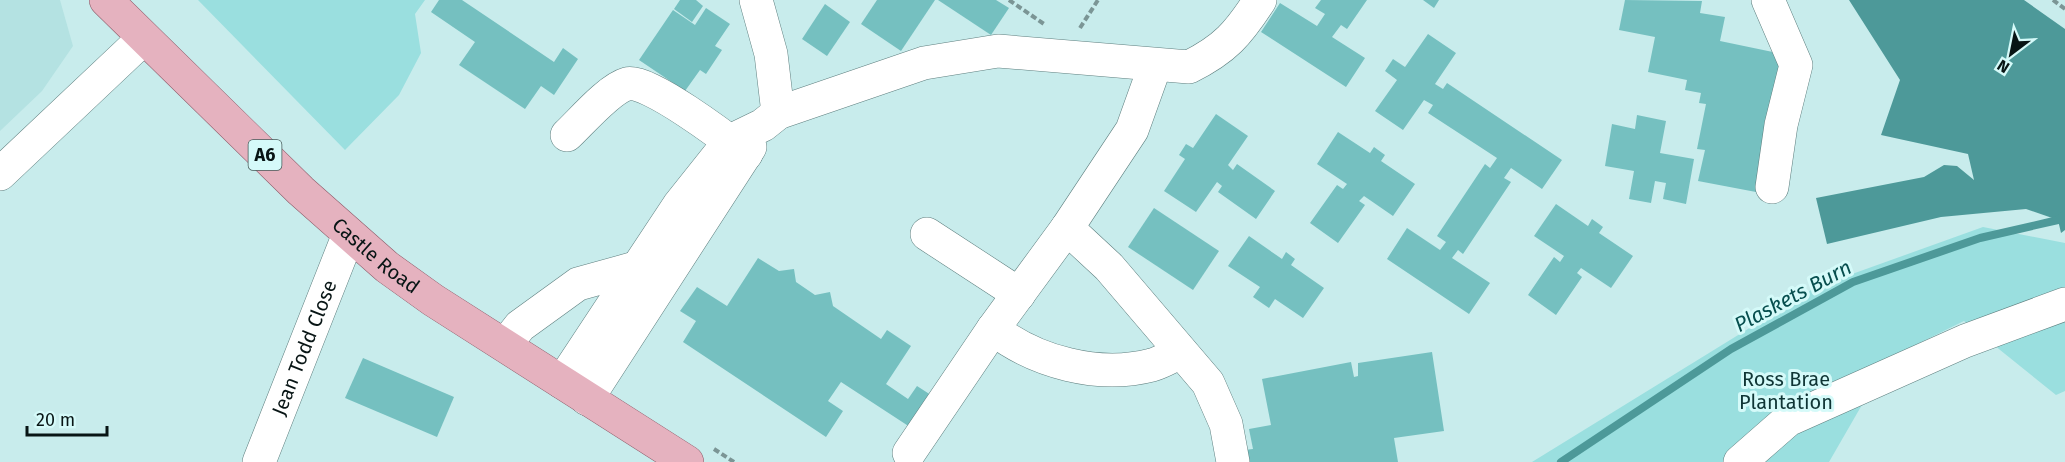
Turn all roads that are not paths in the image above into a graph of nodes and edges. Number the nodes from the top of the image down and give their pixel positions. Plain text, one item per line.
1 (106, 0) edge
2 (756, 0) edge
3 (1260, 0) edge
4 (1768, 0) edge
5 (144, 38) junction
6 (1155, 66) junction
7 (770, 119) junction
8 (567, 135) dead end
9 (738, 148) junction
10 (0, 174) edge
11 (1772, 187) dead end
12 (1067, 228) junction
13 (349, 234) junction
14 (927, 234) dead end
15 (639, 267) junction
16 (1019, 294) junction
17 (2065, 304) edge
18 (993, 328) junction
19 (505, 345) junction
20 (1181, 352) junction
21 (574, 390) junction
22 (696, 453) edge
23 (909, 453) dead end
24 (259, 462) edge
25 (1233, 462) edge
26 (1740, 462) edge

1 - 5 main road, Castle Road / A6
2 - 7 street
3 - 6 street
4 - 11 street
5 - 10 street
5 - 13 main road, Castle Road / A6
6 - 7 street
6 - 12 street
7 - 9 street
8 - 9 street
9 - 15 street
9 - 21 street
12 - 16 street
12 - 20 street
13 - 19 main road, Castle Road / A6
13 - 24 street, Jean Todd Close
14 - 16 street
15 - 19 street
15 - 21 street
16 - 18 street
17 - 26 street
18 - 20 street
18 - 23 street
19 - 21 main road, Castle Road / A6
20 - 25 street
21 - 22 main road, Castle Road / A6

